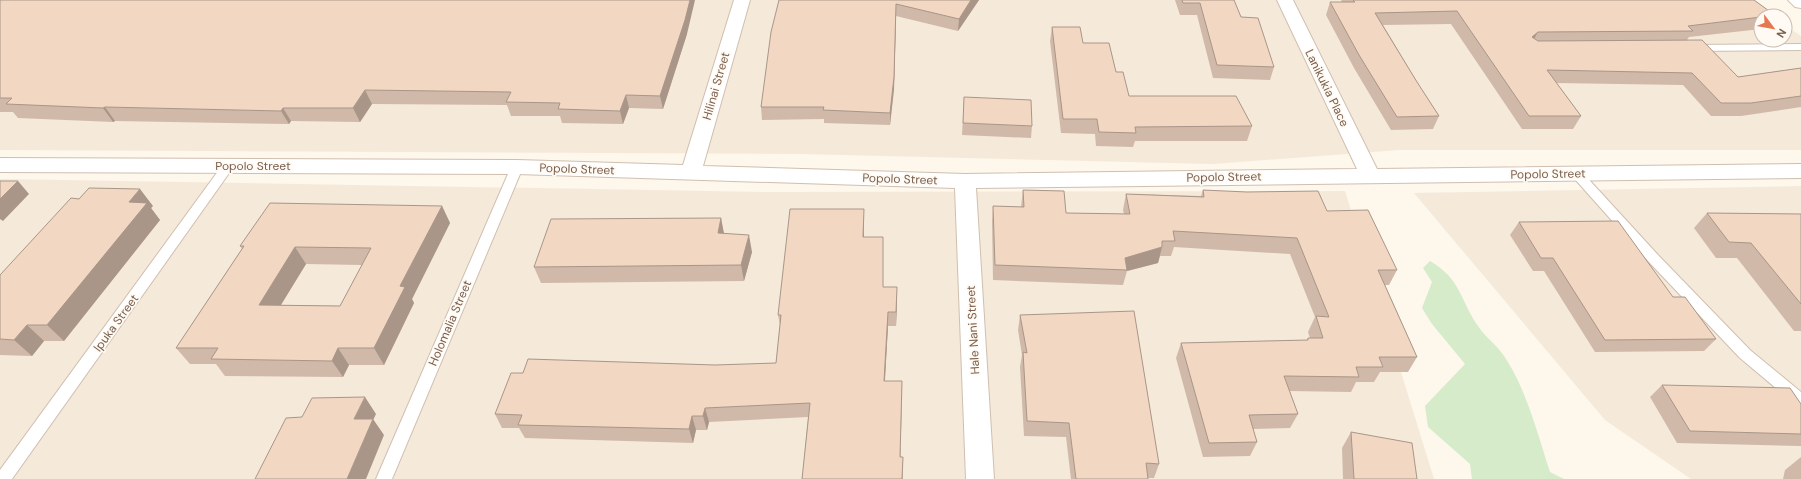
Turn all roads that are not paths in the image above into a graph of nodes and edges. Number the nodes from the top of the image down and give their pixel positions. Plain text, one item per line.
1 (742, 0) edge
2 (1285, 0) edge
3 (1796, 0) edge
4 (1801, 3) edge
5 (1801, 47) edge
6 (1682, 48) edge
7 (0, 165) edge
8 (228, 166) junction
9 (517, 167) junction
10 (1801, 171) edge
11 (691, 172) junction
12 (1577, 174) junction
13 (1370, 176) junction
14 (965, 181) junction
15 (1801, 401) edge
16 (3, 479) edge
17 (384, 479) edge
18 (980, 479) edge

1 - 11 street, Hilinai Street
2 - 13 street, Lanikukia Place
3 - 4 street
5 - 6 lane
7 - 8 street, Popolo Street
8 - 9 street, Popolo Street
8 - 16 lane, Ipuka Street
9 - 11 street, Popolo Street
9 - 17 lane, Holomalia Street
10 - 12 street, Popolo Street
11 - 14 street, Popolo Street
12 - 13 street, Popolo Street
12 - 15 lane
13 - 14 street, Popolo Street
14 - 18 street, Hale Nani Street

